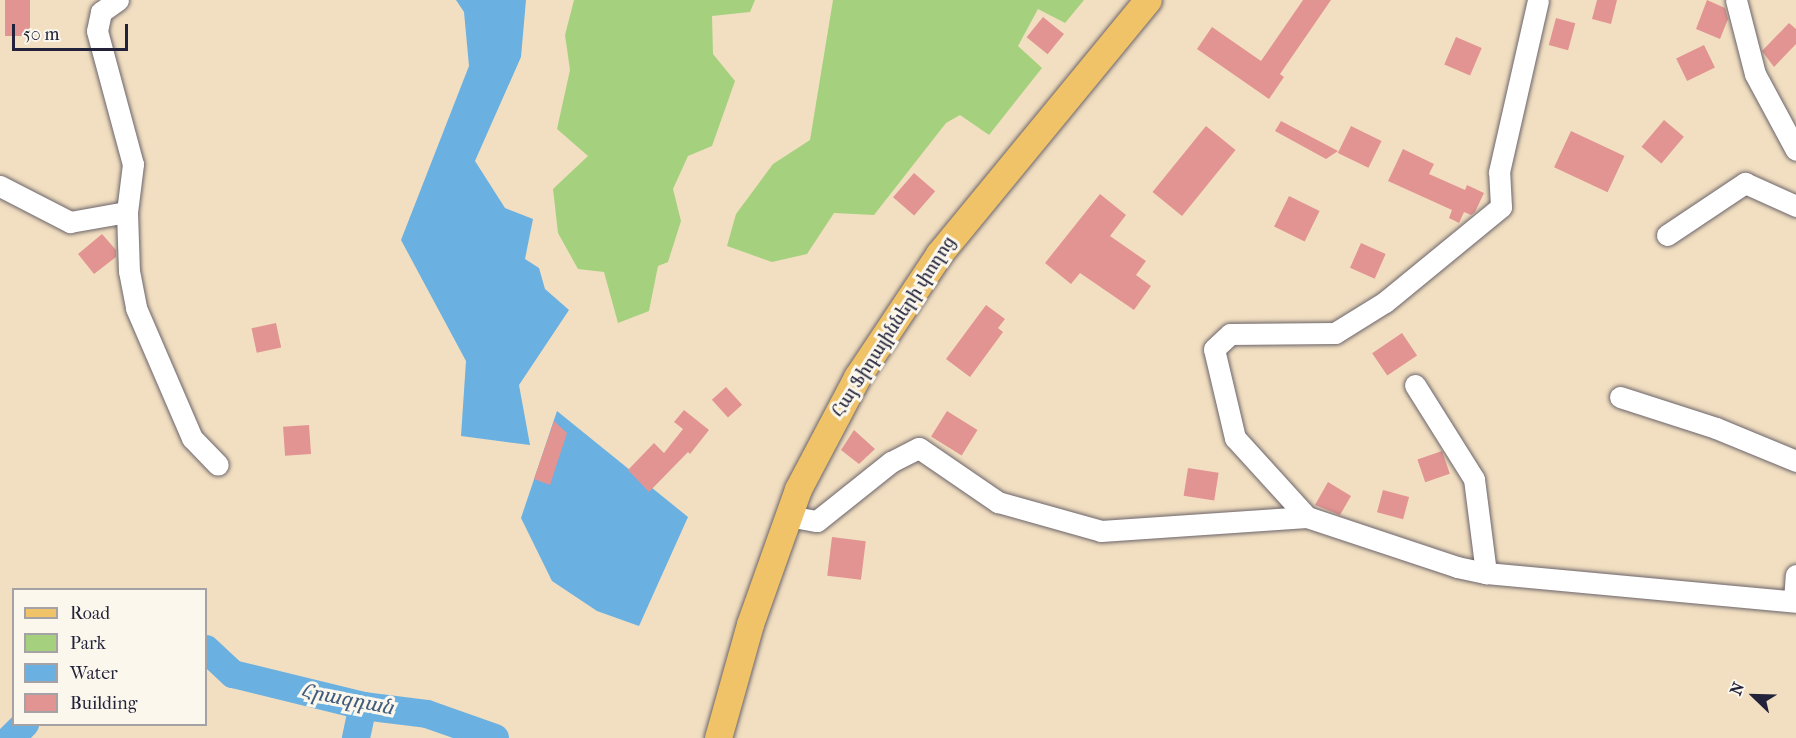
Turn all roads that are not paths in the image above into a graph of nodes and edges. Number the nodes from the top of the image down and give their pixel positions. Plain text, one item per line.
1 (118, 0) edge
2 (1148, 0) edge
3 (1538, 0) edge
4 (1736, 0) edge
5 (1796, 150) edge
6 (0, 186) edge
7 (1796, 206) edge
8 (127, 212) junction
9 (1667, 235) dead end
10 (1415, 385) dead end
11 (1620, 397) dead end
12 (1796, 461) edge
13 (218, 465) dead end
14 (788, 516) junction
15 (1307, 517) junction
16 (1486, 573) junction
17 (1796, 575) edge
18 (1795, 601) edge
19 (718, 738) edge

1 - 8 street
2 - 14 main road, Հայ Ֆիդայինների փողոց
3 - 15 street
4 - 5 street
6 - 8 street
7 - 9 street
8 - 13 street
10 - 16 street
11 - 12 street
14 - 15 street
14 - 19 main road, Հայ Ֆիդայինների փողոց
15 - 16 street
16 - 18 street
17 - 18 street

